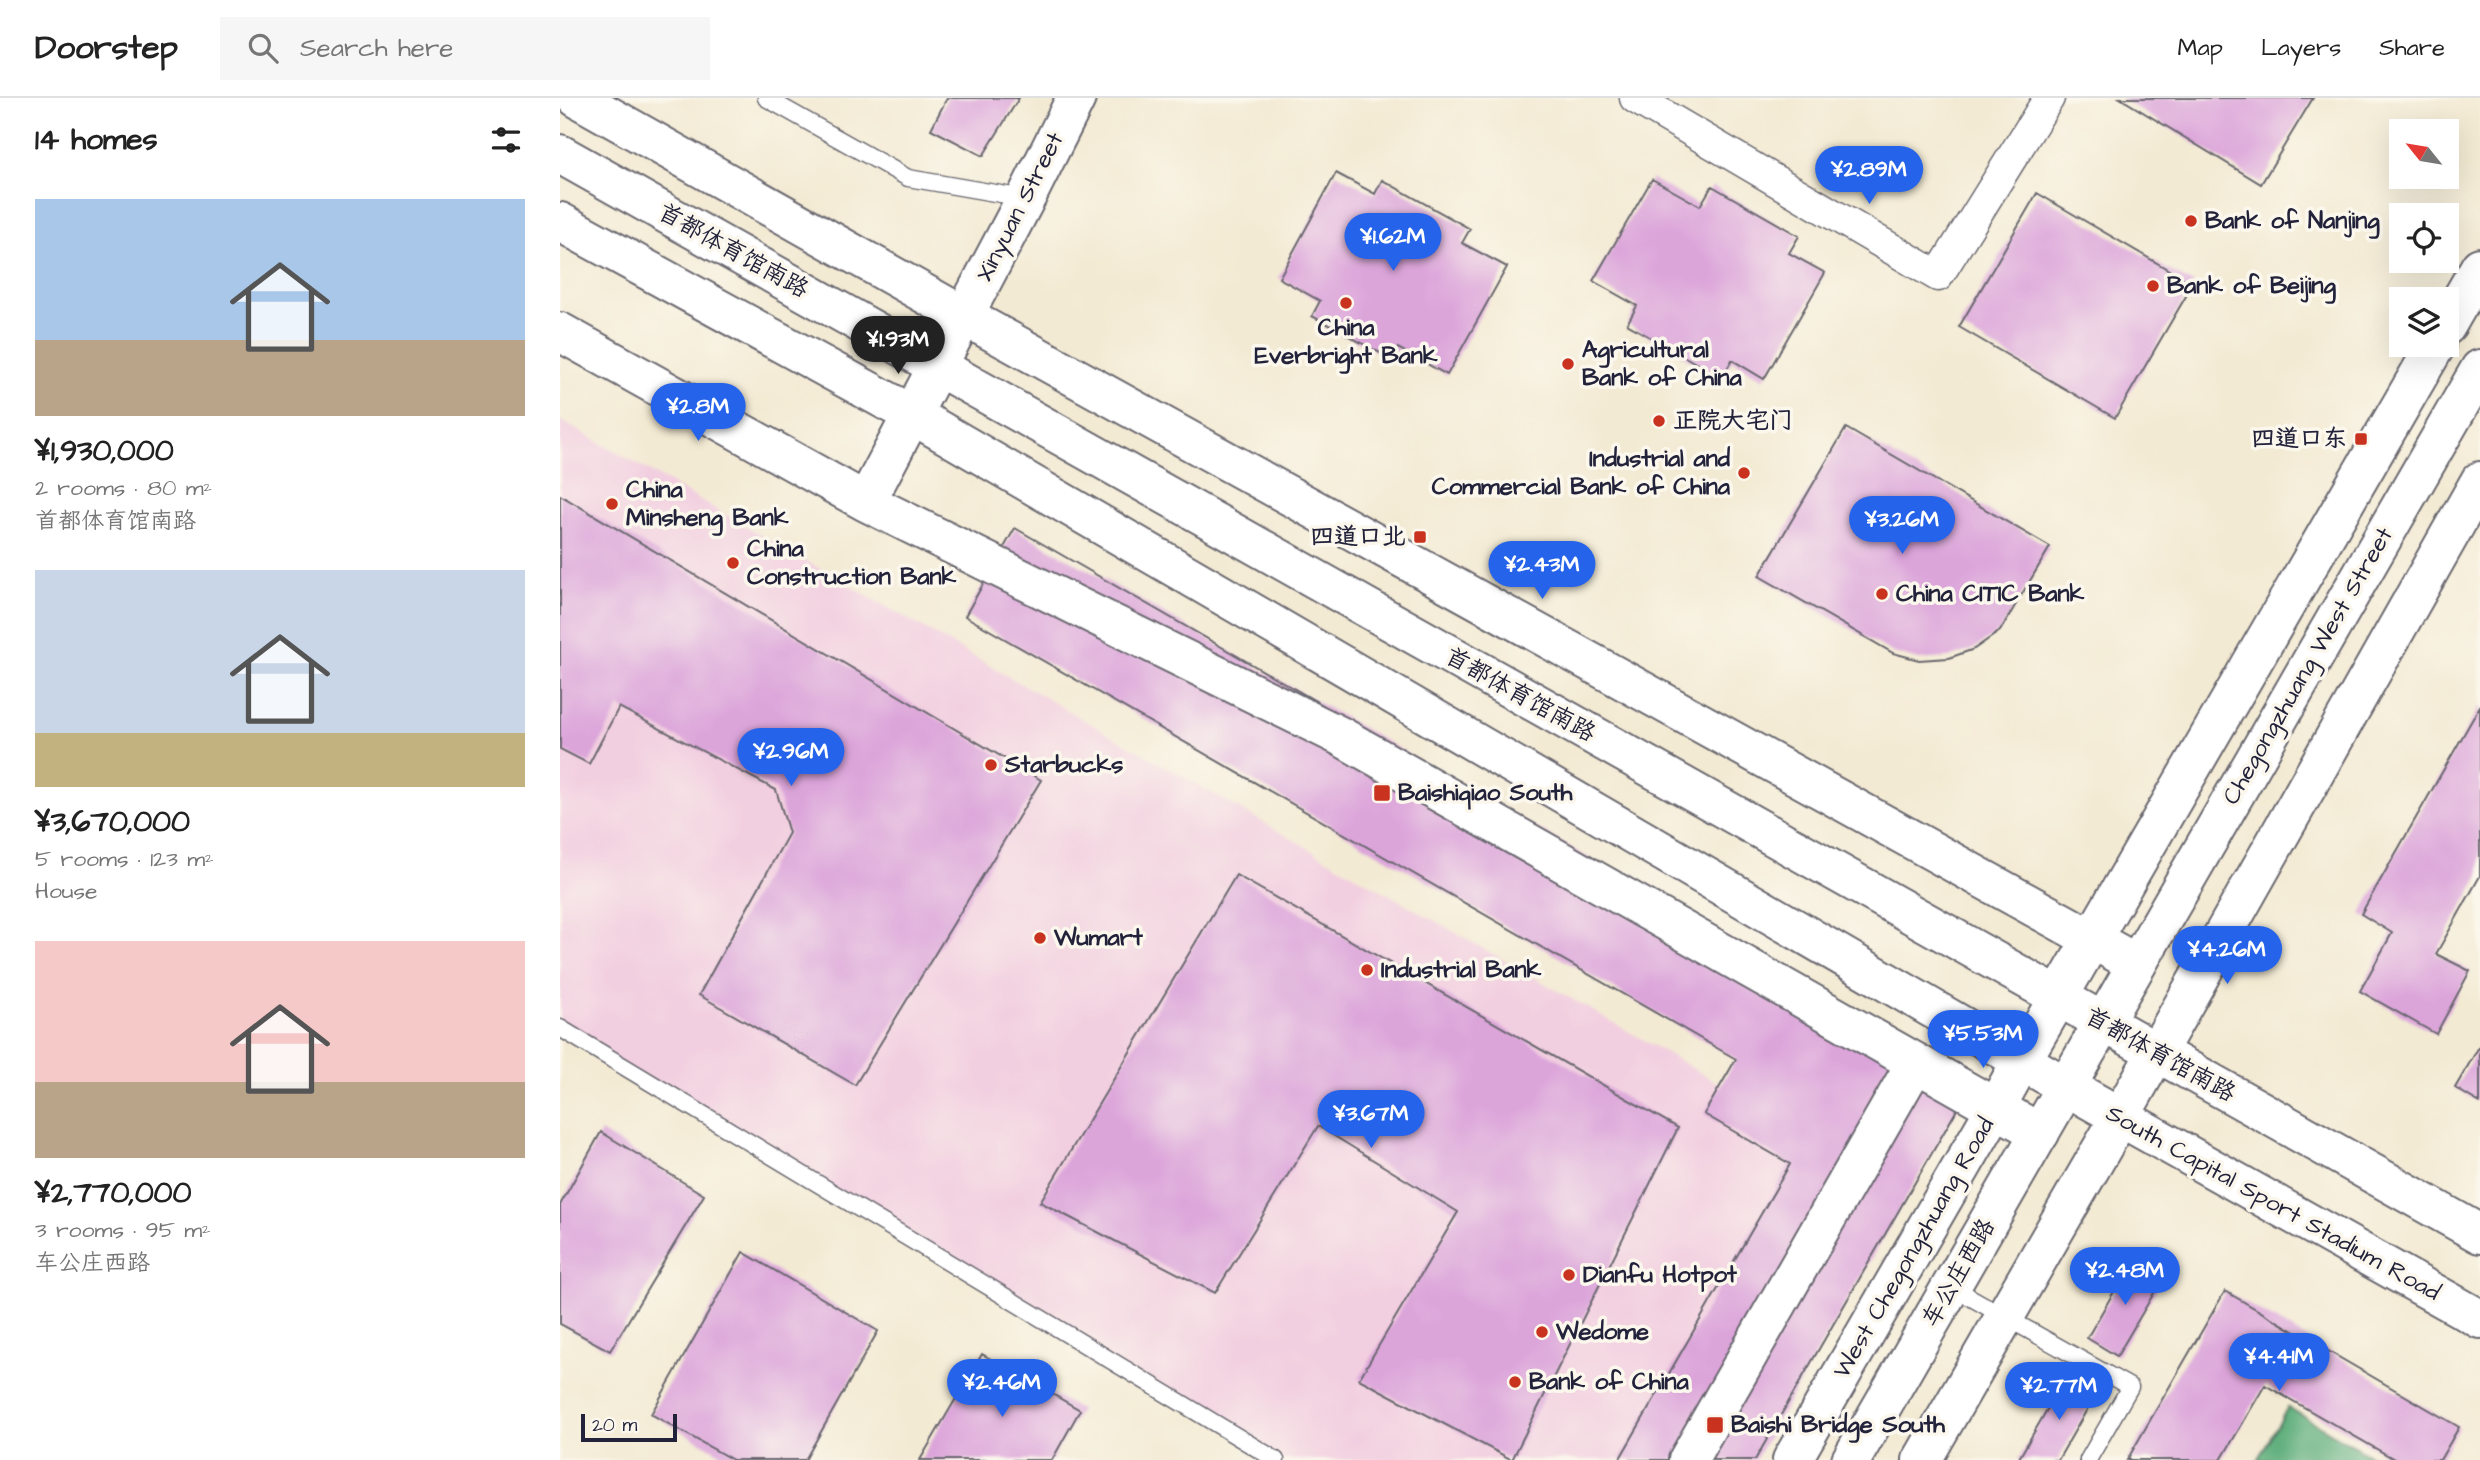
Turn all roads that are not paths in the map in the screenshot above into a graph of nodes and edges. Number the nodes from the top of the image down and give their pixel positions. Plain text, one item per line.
1 (577, 98) edge
2 (766, 98) edge
3 (1076, 98) edge
4 (1635, 98) edge
5 (2049, 98) edge
6 (560, 154) edge
7 (1026, 198) junction
8 (560, 222) edge
9 (2480, 267) edge
10 (2459, 303) edge
11 (964, 316) junction
12 (560, 332) edge
13 (2429, 357) edge
14 (938, 366) junction
15 (2480, 369) edge
16 (911, 414) junction
17 (2480, 481) edge
18 (866, 502) junction
19 (2092, 938) junction
20 (2137, 964) junction
21 (2058, 998) junction
22 (2102, 1023) junction
23 (560, 1028) edge
24 (2155, 1052) junction
25 (2022, 1060) junction
26 (1915, 1063) junction
27 (2067, 1087) junction
28 (1995, 1109) junction
29 (2120, 1117) junction
30 (2040, 1133) junction
31 (2480, 1234) edge
32 (1951, 1287) junction
33 (2005, 1317) junction
34 (2480, 1319) edge
35 (1276, 1460) edge
36 (1688, 1460) edge
37 (1792, 1460) edge
38 (1851, 1460) edge
39 (1922, 1460) edge
40 (2088, 1460) edge

1 - 11 main road
2 - 7 lane
3 - 7 main road, Xinyuan Street
4 - 5 street
6 - 14 main road, 首都体育馆南路
7 - 11 main road, Xinyuan Street
8 - 16 main road
9 - 10 main road
11 - 14 main road, Xinyuan Street
11 - 19 main road
12 - 18 main road
13 - 19 main road, Chegongzhuang West Street
14 - 16 main road, Xinyuan Street
14 - 21 main road, 首都体育馆南路
15 - 20 main road, Chegongzhuang West Street
16 - 18 main road, Xinyuan Street
16 - 25 main road
17 - 24 main road
18 - 26 main road
19 - 20 main road
19 - 21 main road, Chegongzhuang West Street
20 - 22 main road, Chegongzhuang West Street
21 - 22 main road, 首都体育馆南路
21 - 25 main road, West Chegongzhuang Road
22 - 24 main road, 首都体育馆南路
22 - 27 main road, 车公庄西路
23 - 35 lane
24 - 29 main road
24 - 31 main road, 首都体育馆南路
25 - 27 main road
25 - 28 main road, West Chegongzhuang Road
26 - 28 main road
26 - 36 main road
27 - 29 main road, South Capital Sport Stadium Road
27 - 30 main road, 车公庄西路
28 - 30 main road
28 - 37 main road, West Chegongzhuang Road
29 - 33 main road
29 - 34 main road, South Capital Sport Stadium Road
30 - 32 main road, 车公庄西路
32 - 33 lane
32 - 38 main road, 车公庄西路
33 - 39 main road
33 - 40 lane

